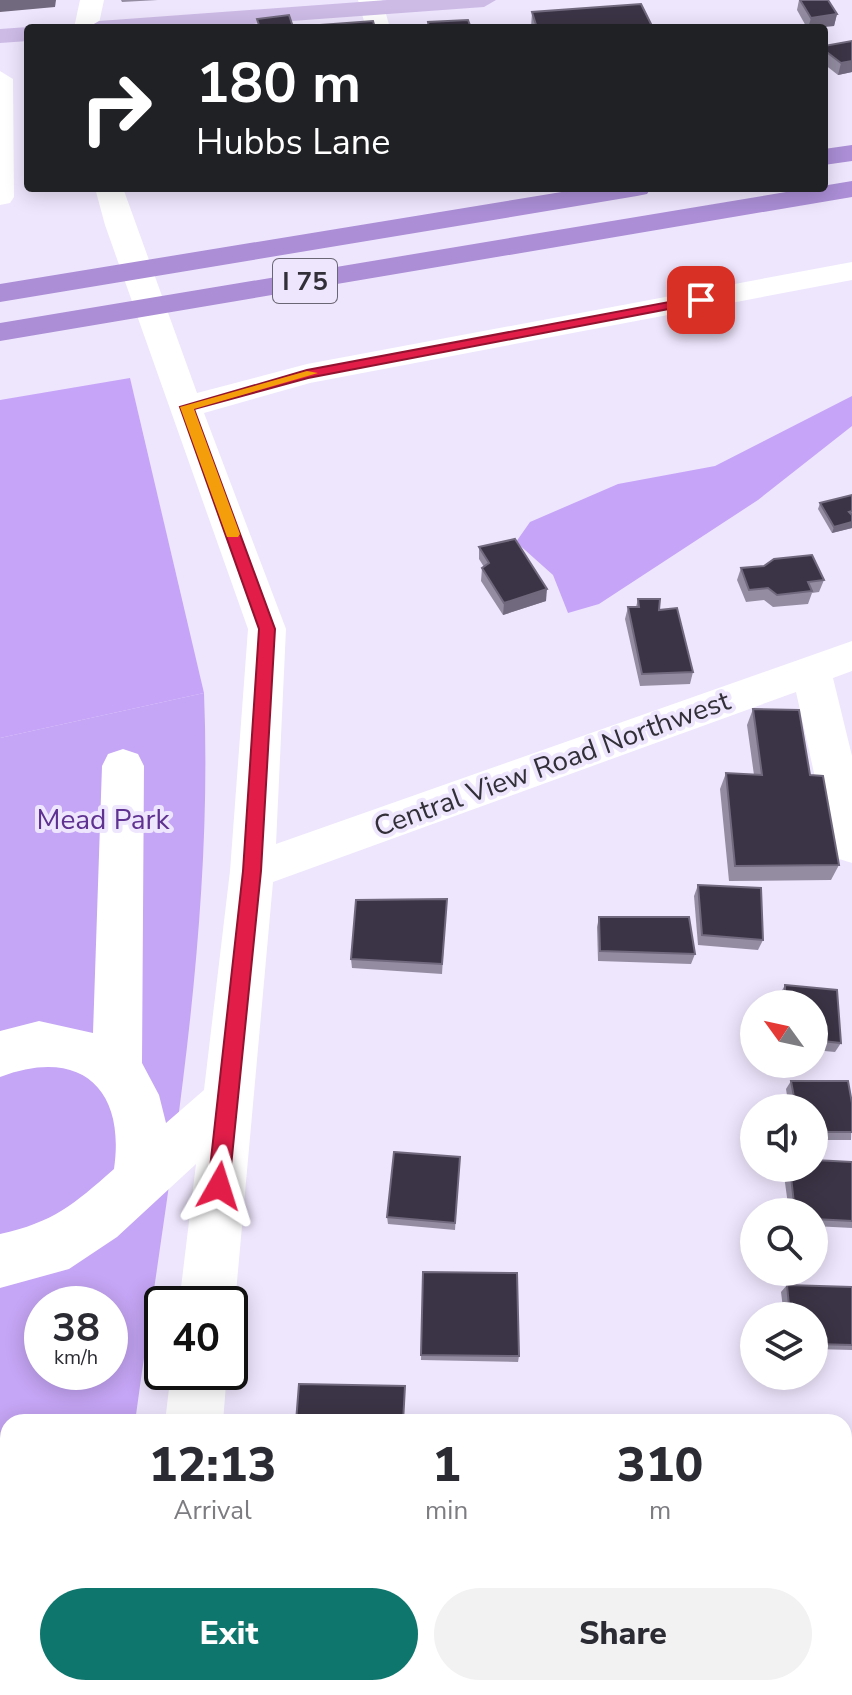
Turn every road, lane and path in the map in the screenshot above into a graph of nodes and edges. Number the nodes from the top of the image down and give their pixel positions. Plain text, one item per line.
1 (92, 0) edge
2 (484, 0) edge
3 (373, 12) edge
4 (240, 23) edge
5 (87, 24) edge
6 (212, 24) edge
7 (24, 34) edge
8 (0, 36) edge
9 (0, 79) edge
10 (852, 153) edge
11 (828, 156) edge
12 (852, 189) edge
13 (110, 192) edge
14 (613, 192) edge
15 (0, 197) edge
16 (852, 271) edge
17 (0, 293) edge
18 (0, 332) edge
19 (180, 389) junction
20 (852, 656) edge
21 (811, 671) junction
22 (123, 766) dead end
23 (852, 845) edge
24 (252, 871) junction
25 (0, 1054) edge
26 (117, 1068) junction
27 (227, 1102) junction
28 (138, 1181) junction
29 (0, 1261) edge
30 (209, 1286) edge
31 (197, 1390) edge
32 (195, 1414) edge

1 - 5 street
2 - 3 main road
3 - 4 main road
4 - 6 main road
7 - 8 main road
9 - 15 street
10 - 11 highway
12 - 18 highway, I 75
13 - 19 street
14 - 17 highway, I 75
16 - 19 street
19 - 24 street
20 - 21 street, Central View Road Northwest
21 - 23 street
21 - 24 street, Central View Road Northwest
22 - 26 street
24 - 27 street
25 - 26 street
26 - 28 street
27 - 28 street
27 - 30 street
28 - 29 street
31 - 32 street

